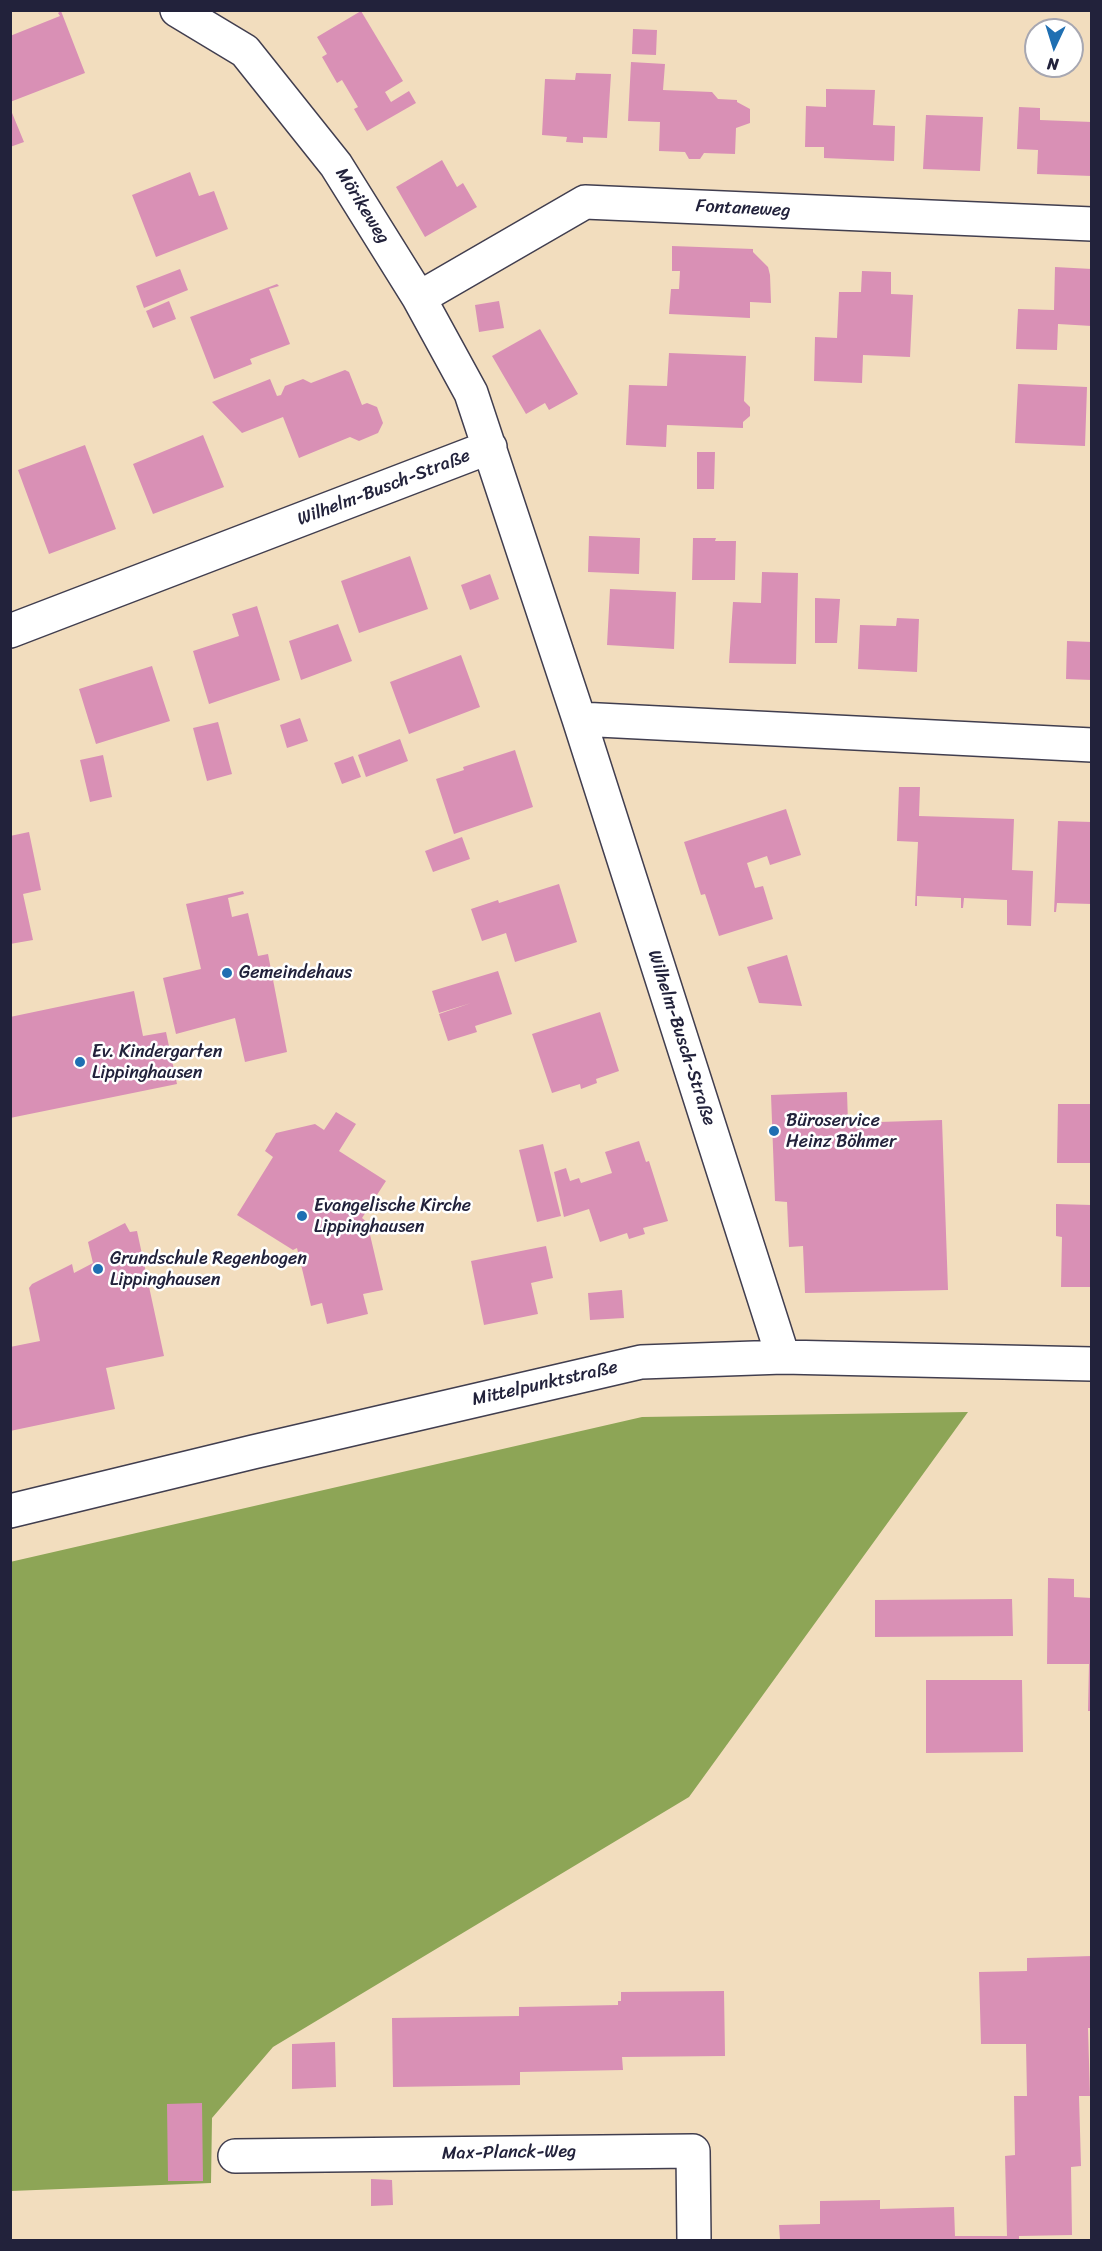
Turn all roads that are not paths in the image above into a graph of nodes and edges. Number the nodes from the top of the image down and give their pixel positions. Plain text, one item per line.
1 (177, 10) edge
2 (1092, 224) edge
3 (419, 298) junction
4 (490, 447) junction
5 (10, 631) edge
6 (579, 719) junction
7 (1092, 745) edge
8 (783, 1357) junction
9 (1092, 1364) edge
10 (10, 1511) edge
11 (235, 2156) dead end
12 (694, 2241) edge

1 - 3 street, Mörikeweg
2 - 3 street, Fontaneweg
3 - 4 street, Mörikeweg
4 - 5 street, Wilhelm-Busch-Straße
4 - 6 street, Wilhelm-Busch-Straße
6 - 7 street
6 - 8 street, Wilhelm-Busch-Straße
8 - 9 street, Mittelpunktstraße
8 - 10 street, Mittelpunktstraße
11 - 12 street, Max-Planck-Weg

